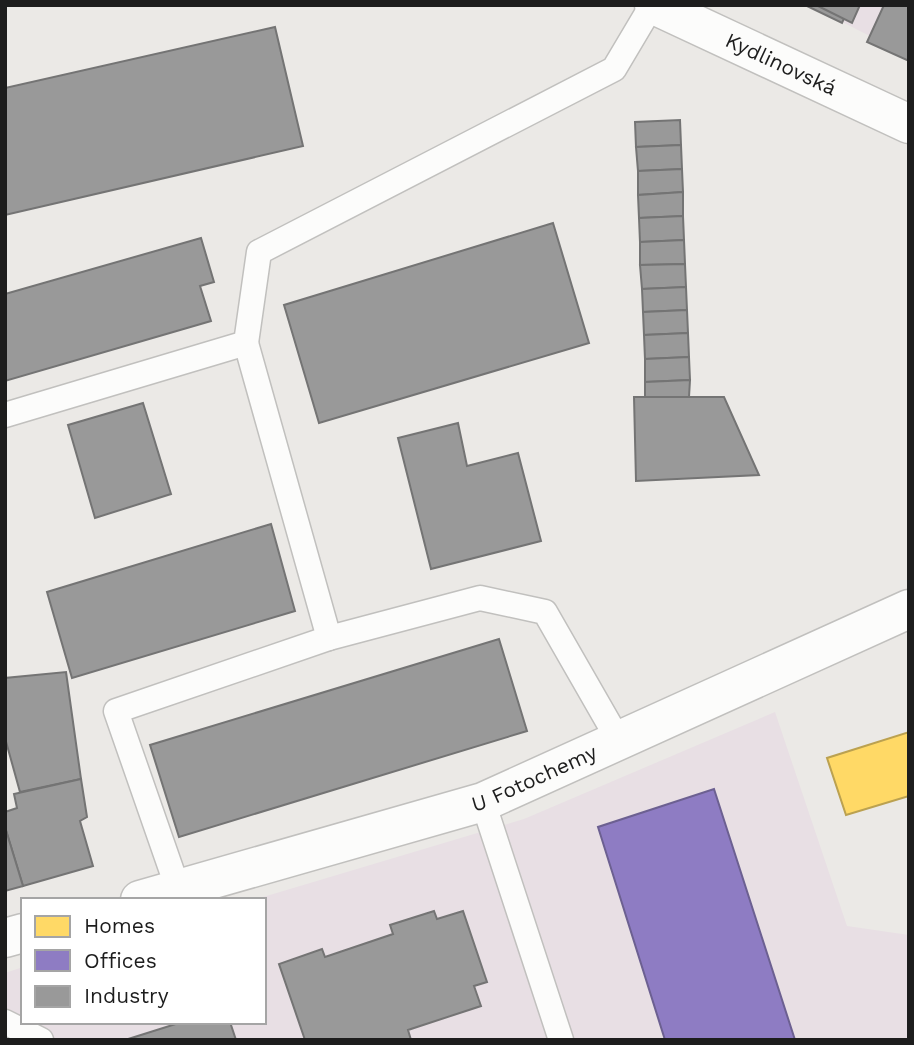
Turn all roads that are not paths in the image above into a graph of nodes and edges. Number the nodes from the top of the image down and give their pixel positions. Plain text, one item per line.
1 (653, 5) edge
2 (909, 124) edge
3 (246, 344) junction
4 (5, 415) edge
5 (909, 609) edge
6 (329, 638) junction
7 (619, 741) junction
8 (483, 802) junction
9 (178, 889) junction
10 (147, 898) edge
11 (5, 1022) edge
12 (41, 1040) edge
13 (561, 1040) edge

1 - 2 street, Kydlinovská
1 - 3 lane
3 - 4 lane
3 - 6 lane
5 - 7 street, U Fotochemy
6 - 7 lane
6 - 9 lane
7 - 8 street, U Fotochemy
8 - 9 street, U Fotochemy
8 - 13 lane
9 - 10 street, U Fotochemy
11 - 12 lane

